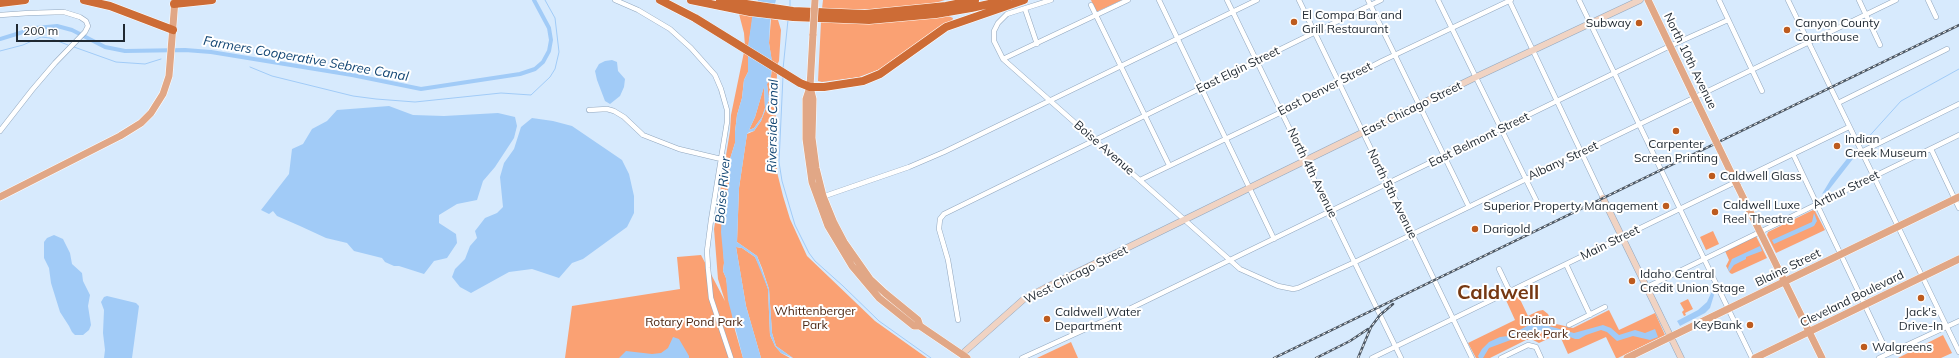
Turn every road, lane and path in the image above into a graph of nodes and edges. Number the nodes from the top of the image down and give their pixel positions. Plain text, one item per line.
1 (25, 0) edge
2 (84, 0) edge
3 (212, 0) edge
4 (615, 0) edge
5 (660, 0) edge
6 (691, 0) edge
7 (720, 0) edge
8 (815, 0) edge
9 (975, 0) edge
10 (1007, 0) edge
11 (1024, 0) edge
12 (1051, 0) edge
13 (1128, 0) edge
14 (1159, 0) edge
15 (1228, 0) edge
16 (1257, 0) edge
17 (1299, 0) edge
18 (1368, 0) edge
19 (1381, 0) edge
20 (1438, 0) edge
21 (1510, 0) edge
22 (1579, 0) edge
23 (1640, 0) edge
24 (1648, 0) edge
25 (1719, 0) edge
26 (1788, 0) edge
27 (1859, 0) edge
28 (1896, 0) edge
29 (1928, 0) edge
30 (175, 2) edge
31 (0, 3) edge
32 (730, 5) junction
33 (1091, 5) dead end
34 (1371, 5) junction
35 (1025, 9) junction
36 (1233, 12) junction
37 (793, 14) junction
38 (0, 15) edge
39 (1866, 15) junction
40 (1095, 16) junction
41 (1936, 18) dead end
42 (1728, 20) junction
43 (1590, 23) junction
44 (1452, 27) junction
45 (173, 30) junction
46 (1315, 33) junction
47 (1178, 39) junction
48 (1808, 43) junction
49 (1037, 44) junction
50 (1880, 45) dead end
51 (1670, 46) junction
52 (1947, 49) dead end
53 (1533, 50) junction
54 (1395, 54) junction
55 (1004, 59) junction
56 (1257, 61) junction
57 (1120, 67) junction
58 (1752, 70) junction
59 (1614, 73) junction
60 (1476, 77) junction
61 (1339, 83) junction
62 (810, 87) junction
63 (1202, 88) junction
64 (1762, 91) dead end
65 (1051, 101) junction
66 (1557, 101) junction
67 (1838, 103) junction
68 (1959, 104) edge
69 (1419, 106) junction
70 (589, 110) dead end
71 (1282, 112) junction
72 (1145, 116) junction
73 (1639, 125) junction
74 (1849, 127) junction
75 (1501, 129) junction
76 (0, 131) edge
77 (1363, 133) junction
78 (1959, 136) edge
79 (1226, 138) junction
80 (1094, 140) junction
81 (1931, 150) junction
82 (1581, 152) junction
83 (1861, 152) junction
84 (1793, 154) junction
85 (1444, 156) junction
86 (722, 159) junction
87 (1306, 161) junction
88 (1169, 165) junction
89 (1874, 177) junction
90 (1524, 179) junction
91 (1140, 180) junction
92 (1387, 184) junction
93 (1250, 188) junction
94 (0, 197) edge
95 (820, 197) junction
96 (1603, 198) joint
97 (1957, 198) edge
98 (1817, 204) junction
99 (1539, 206) dead end
100 (1469, 207) junction
101 (1959, 208) edge
102 (1679, 209) junction
103 (1330, 212) junction
104 (1185, 220) junction
105 (1898, 227) junction
106 (1760, 231) junction
107 (1412, 234) junction
108 (1622, 236) junction
109 (1274, 239) junction
110 (1841, 254) junction
111 (1704, 259) junction
112 (1959, 259) edge
113 (1230, 260) junction
114 (1355, 262) junction
115 (1566, 264) junction
116 (1499, 269) dead end
117 (1922, 277) junction
118 (1785, 282) junction
119 (1647, 287) junction
120 (1510, 292) junction
121 (1866, 304) junction
122 (1605, 308) dead end
123 (1728, 310) junction
124 (1590, 314) junction
125 (1453, 319) junction
126 (958, 320) dead end
127 (1959, 321) edge
128 (1569, 325) dead end
129 (1947, 327) junction
130 (1809, 332) junction
131 (1671, 337) junction
132 (1396, 347) junction
133 (1959, 352) edge
134 (1888, 354) junction
135 (962, 357) edge
136 (731, 358) edge
137 (1022, 358) edge
138 (1372, 358) edge
139 (1401, 358) edge
140 (1472, 358) edge
141 (1501, 358) edge
142 (1541, 358) edge
143 (1627, 358) edge
144 (1681, 358) edge
145 (1752, 358) edge
146 (1756, 358) edge
147 (1822, 358) edge
148 (1879, 358) edge

1 - 31 highway
2 - 45 highway
3 - 30 highway
4 - 86 street
5 - 62 highway
6 - 32 highway
7 - 32 highway
8 - 62 main road, bridge
9 - 37 highway
10 - 37 highway
11 - 62 highway
12 - 35 street
13 - 40 street
14 - 47 street
15 - 36 street, North 4th Avenue
16 - 36 street
17 - 46 street, North 5th Avenue
18 - 34 street
19 - 34 street, East Elgin Street
20 - 44 street
21 - 44 street, East Denver Street
21 - 53 street
22 - 43 street
23 - 43 street, East Chicago Street
24 - 51 main road, North 10th Avenue
25 - 42 street
26 - 48 street
27 - 39 street
28 - 39 street, Albany Street
29 - 41 street
30 - 45 main road
32 - 37 highway
33 - 40 street
34 - 46 street, East Elgin Street
34 - 54 street
35 - 49 street
35 - 55 street, Boise Avenue
36 - 47 street
36 - 56 street, North 4th Avenue
38 - 76 street
39 - 48 street, Albany Street
39 - 50 street
40 - 49 street
40 - 57 street
42 - 51 street, East Belmont Street
42 - 58 street
43 - 53 street, East Chicago Street
43 - 59 street
44 - 54 street, East Denver Street
44 - 60 street
45 - 94 main road
46 - 56 street, East Elgin Street
46 - 61 street, North 5th Avenue
47 - 57 street
47 - 63 street
48 - 58 street, Albany Street
48 - 67 street
49 - 55 street
51 - 59 street, East Belmont Street
51 - 106 main road, North 10th Avenue, bridge
52 - 67 street
53 - 60 street, East Chicago Street
53 - 66 street
54 - 61 street, East Denver Street
54 - 69 street
55 - 65 street, Boise Avenue
56 - 63 street, East Elgin Street
56 - 71 street, North 4th Avenue
57 - 65 street
57 - 72 street
58 - 64 street
58 - 73 street, Albany Street
59 - 66 street, East Belmont Street
59 - 73 street
60 - 69 street, East Chicago Street
60 - 75 street
61 - 71 street, East Denver Street
61 - 77 street, North 5th Avenue
62 - 95 main road
63 - 72 street, East Elgin Street
63 - 79 street
65 - 80 street, Boise Avenue
65 - 95 street
66 - 75 street, East Belmont Street
66 - 82 street
67 - 74 street
68 - 83 street
69 - 77 street, East Chicago Street
69 - 85 street
70 - 86 street
71 - 79 street, East Denver Street
71 - 87 street, North 4th Avenue
72 - 80 street, East Elgin Street
72 - 88 street
73 - 82 street, Albany Street
73 - 102 street
74 - 83 street
74 - 84 street, Main Street
75 - 85 street, East Belmont Street
75 - 90 street
77 - 87 street, East Chicago Street
77 - 92 street, North 5th Avenue
78 - 81 street, Arthur Street
79 - 88 street, East Denver Street
79 - 93 street
80 - 91 street, Boise Avenue
80 - 126 street, East Elgin Street
81 - 89 street, Arthur Street
81 - 97 street
82 - 90 street, Albany Street
82 - 96 street
83 - 89 street
84 - 98 street
84 - 102 street, Main Street
85 - 92 street, East Belmont Street
85 - 100 street
86 - 136 street
87 - 93 street, East Chicago Street
87 - 103 street, North 4th Avenue
88 - 91 street, East Denver Street
89 - 98 street, Arthur Street
89 - 105 street
90 - 99 street
90 - 100 street, Albany Street
91 - 104 street, Boise Avenue
92 - 103 street, East Belmont Street
92 - 107 street, North 5th Avenue
93 - 104 street, East Chicago Street
93 - 109 street
95 - 135 main road
96 - 108 street
97 - 101 street
97 - 105 main road, Blaine Street
98 - 106 street, Arthur Street
98 - 110 street
100 - 107 street, Albany Street
102 - 108 street, Main Street
102 - 111 street
103 - 109 street, East Belmont Street
103 - 114 street, North 4th Avenue
104 - 113 street, Boise Avenue
104 - 135 street, West Chicago Street
105 - 110 main road, Blaine Street
105 - 117 street
106 - 111 street, Arthur Street
106 - 118 main road, North 10th Avenue
107 - 114 street, Albany Street
107 - 125 street, North 5th Avenue
108 - 115 street, Main Street
108 - 119 street
109 - 113 street, East Belmont Street
110 - 118 main road, Blaine Street
110 - 121 street
111 - 119 street, Arthur Street
111 - 123 street
112 - 117 main road, Cleveland Boulevard
113 - 114 street, Albany Street
113 - 137 street, East Belmont Street
114 - 132 street, North 4th Avenue
115 - 120 street, Main Street
115 - 124 street
116 - 120 street
117 - 121 main road, Cleveland Boulevard
117 - 129 street
118 - 123 main road, Blaine Street
118 - 130 main road, North 10th Avenue
119 - 131 street
120 - 125 street, Main Street
121 - 130 main road, Cleveland Boulevard
121 - 134 street
122 - 124 street
123 - 131 main road, Blaine Street
123 - 145 street
124 - 128 street
125 - 132 street, Main Street
125 - 140 street, North 5th Avenue
127 - 129 street
129 - 133 street
129 - 134 street
130 - 146 main road, Cleveland Boulevard
130 - 147 main road, North 10th Avenue
131 - 143 main road, Blaine Street
131 - 144 street
132 - 138 street, Main Street
132 - 139 street, North 4th Avenue
134 - 148 street
141 - 142 street

